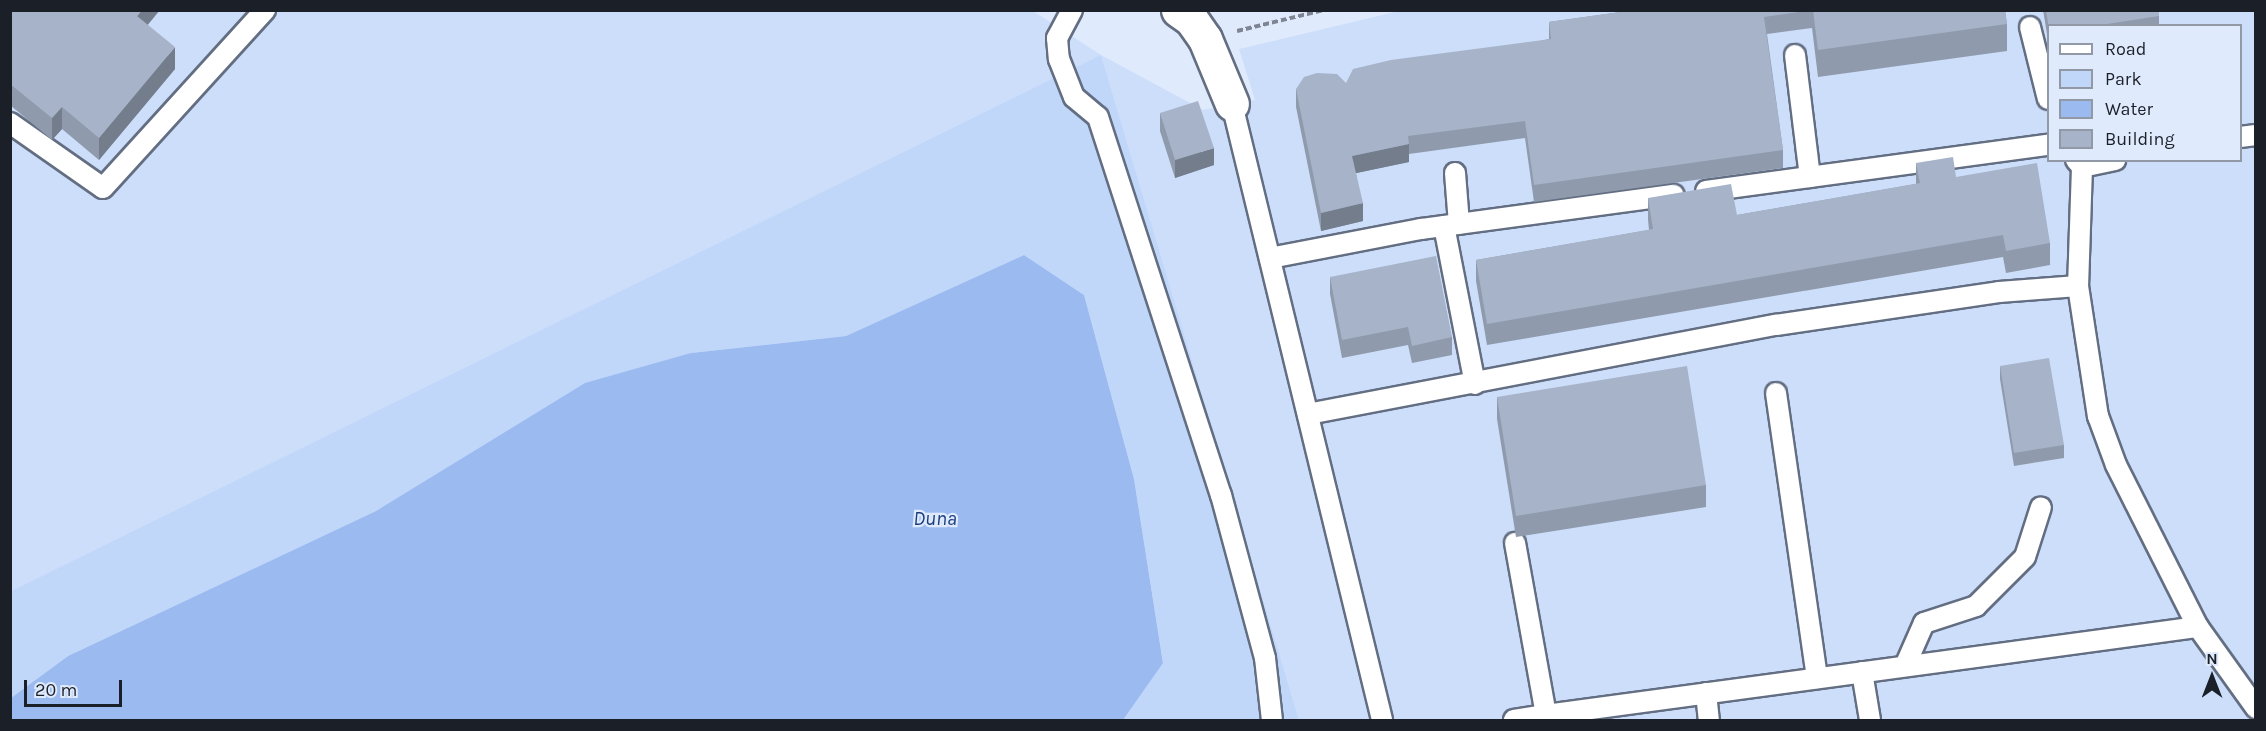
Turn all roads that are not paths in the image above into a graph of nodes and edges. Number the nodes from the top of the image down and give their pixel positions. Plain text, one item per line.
1 (265, 10) edge
2 (1072, 10) edge
3 (1178, 10) edge
4 (2030, 27) dead end
5 (1796, 55) dead end
6 (2047, 91) edge
7 (1232, 104) joint
8 (10, 123) edge
9 (2047, 145) edge
10 (2097, 162) edge
11 (2079, 164) edge
12 (1455, 172) dead end
13 (1810, 177) junction
14 (1451, 225) junction
15 (1270, 258) junction
16 (2078, 286) junction
17 (1474, 384) junction
18 (1776, 393) dead end
19 (1308, 414) junction
20 (2041, 507) dead end
21 (1515, 543) edge
22 (2198, 627) junction
23 (1905, 666) junction
24 (1862, 672) junction
25 (1817, 678) junction
26 (1706, 693) junction
27 (2256, 708) edge
28 (1546, 715) junction
29 (1272, 720) edge
30 (1382, 720) edge
31 (1514, 720) edge
32 (1709, 720) edge
33 (1870, 720) edge

1 - 8 lane
2 - 29 lane
3 - 7 street
4 - 6 lane
5 - 13 lane
7 - 15 lane
9 - 13 lane
10 - 11 lane
11 - 16 lane
12 - 14 lane
13 - 14 lane
14 - 15 lane
14 - 17 lane
15 - 19 lane
16 - 17 lane
16 - 22 lane
17 - 19 lane
18 - 25 lane
19 - 30 lane
20 - 23 lane
21 - 28 lane
22 - 23 lane
22 - 27 lane
23 - 24 lane
24 - 25 lane
24 - 33 lane
25 - 26 lane
26 - 28 lane
26 - 32 lane
28 - 31 lane

